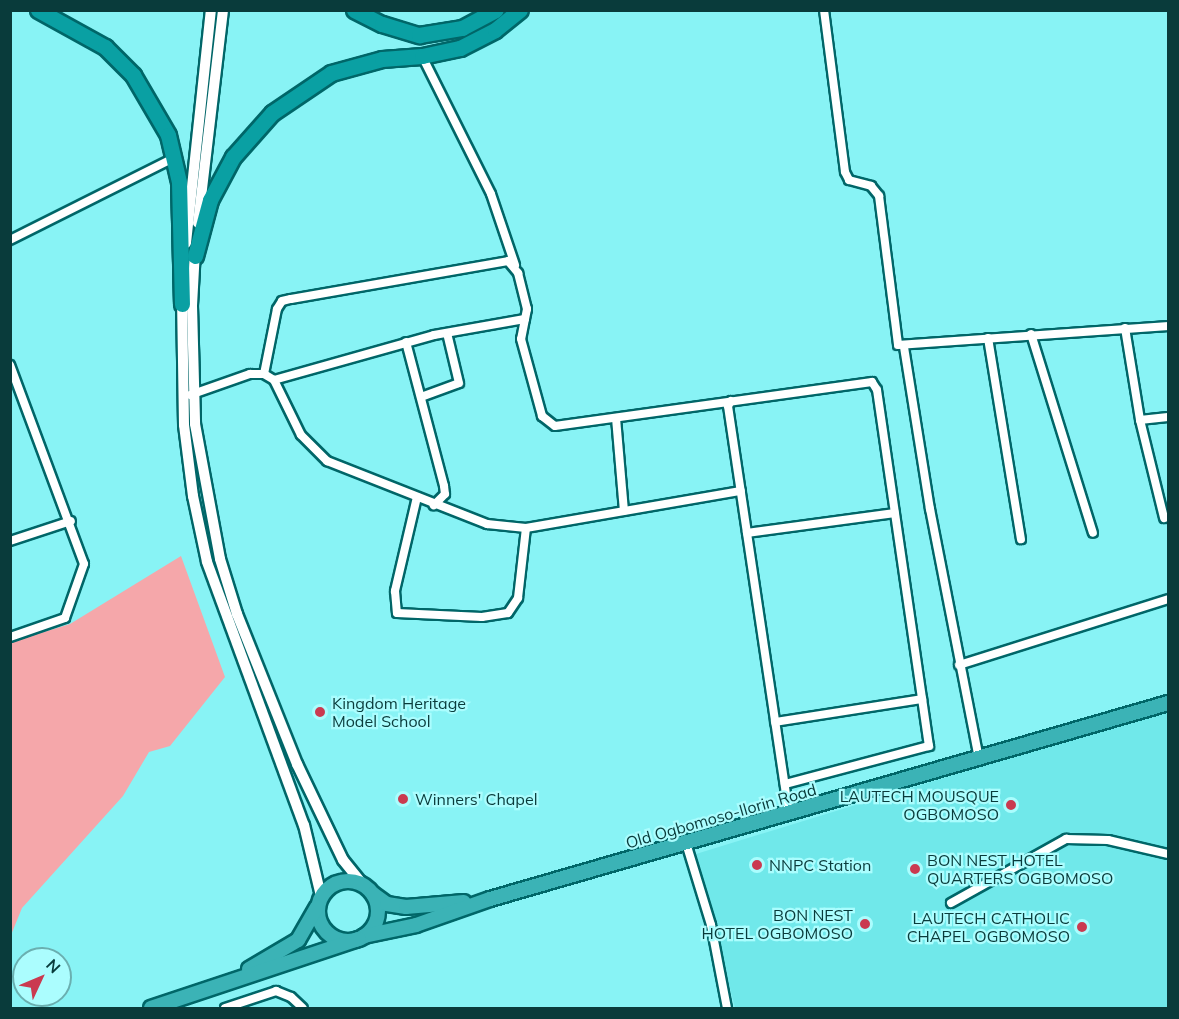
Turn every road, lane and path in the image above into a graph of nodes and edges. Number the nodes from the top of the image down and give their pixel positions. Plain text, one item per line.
1 (38, 10) edge
2 (211, 10) edge
3 (223, 10) edge
4 (354, 10) edge
5 (496, 10) edge
6 (520, 10) edge
7 (824, 10) edge
8 (422, 56) junction
9 (174, 158) junction
10 (10, 240) edge
11 (195, 256) junction
12 (514, 265) junction
13 (182, 304) junction
14 (525, 319) junction
15 (1168, 326) edge
16 (1125, 328) junction
17 (447, 333) junction
18 (1031, 334) junction
19 (988, 338) junction
20 (406, 342) junction
21 (904, 347) junction
22 (10, 366) edge
23 (264, 374) junction
24 (274, 380) junction
25 (188, 396) junction
26 (421, 397) junction
27 (731, 401) junction
28 (1168, 417) edge
29 (616, 418) junction
30 (1140, 420) junction
31 (741, 491) junction
32 (417, 497) junction
33 (434, 505) junction
34 (624, 511) junction
35 (895, 513) junction
36 (1164, 518) dead end
37 (71, 521) junction
38 (526, 528) junction
39 (1093, 532) dead end
40 (747, 533) junction
41 (1021, 539) dead end
42 (10, 541) edge
43 (220, 559) junction
44 (207, 562) junction
45 (1168, 598) edge
46 (10, 638) edge
47 (251, 645) junction
48 (237, 649) junction
49 (959, 665) junction
50 (922, 699) junction
51 (1168, 703) edge
52 (776, 722) junction
53 (979, 759) junction
54 (785, 784) junction
55 (789, 813) junction
56 (686, 843) junction
57 (1168, 854) edge
58 (368, 889) junction
59 (490, 899) junction
60 (320, 901) junction
61 (951, 903) dead end
62 (361, 938) junction
63 (233, 978) junction
64 (151, 1008) edge
65 (225, 1008) edge
66 (303, 1008) edge
67 (727, 1008) edge

1 - 9 highway
2 - 13 street
3 - 11 street
4 - 5 highway
6 - 8 highway
7 - 21 street
8 - 11 highway
8 - 12 street
9 - 10 street
9 - 13 highway
11 - 25 street
12 - 14 street
12 - 23 street
13 - 25 street
14 - 17 street
14 - 29 street
15 - 16 street
16 - 18 street
16 - 30 street
17 - 20 street
17 - 26 street
18 - 19 street
18 - 39 street
19 - 21 street
19 - 41 street
20 - 24 street
20 - 26 street
21 - 49 street
22 - 37 street
23 - 24 street
23 - 25 street
24 - 32 street
25 - 43 street
25 - 44 street
26 - 33 street
27 - 29 street
27 - 31 street
27 - 35 street
28 - 30 street
29 - 34 street
30 - 36 street
31 - 34 street
31 - 40 street
32 - 33 street
32 - 38 street
33 - 38 street
34 - 38 street
35 - 40 street
35 - 50 street
37 - 42 street
37 - 46 street
40 - 52 street
43 - 44 street
43 - 47 street
44 - 48 street
45 - 49 street
47 - 48 street
47 - 58 street
48 - 60 street
49 - 53 street
50 - 52 street
50 - 54 street
51 - 53 highway, Old Ogbomoso-Ilorin Road
52 - 54 street
53 - 55 highway, Old Ogbomoso-Ilorin Road
54 - 55 street
55 - 56 highway, Old Ogbomoso-Ilorin Road
56 - 59 highway, Old Ogbomoso-Ilorin Road
56 - 67 street
57 - 61 street
58 - 59 highway
58 - 60 highway
58 - 62 highway
59 - 62 highway
60 - 62 highway
60 - 63 highway
62 - 63 highway
63 - 64 highway
65 - 66 street

